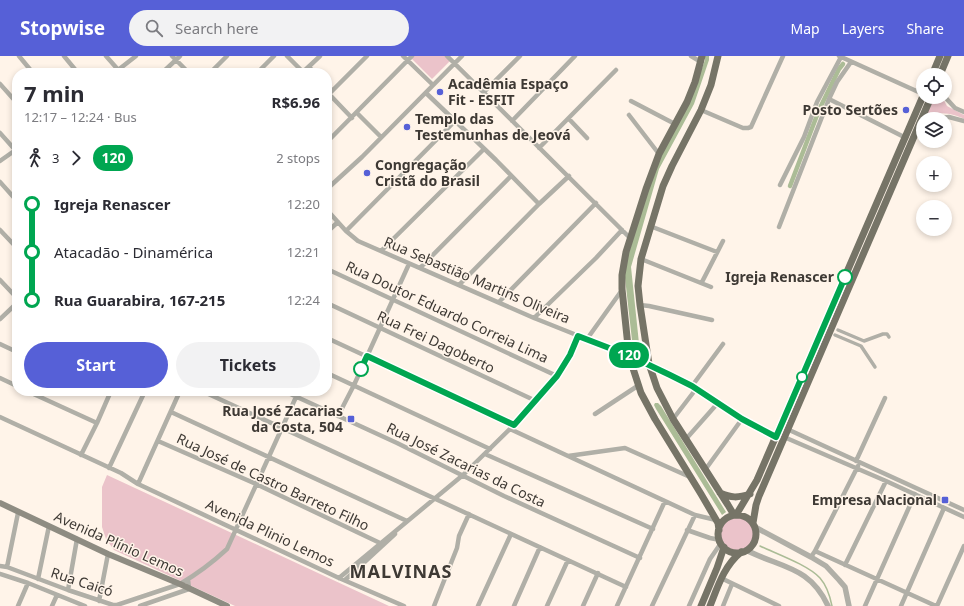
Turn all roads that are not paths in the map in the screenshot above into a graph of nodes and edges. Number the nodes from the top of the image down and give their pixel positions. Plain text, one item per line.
1 (19, 56) edge
2 (64, 56) edge
3 (106, 56) edge
4 (136, 56) edge
5 (227, 56) edge
6 (274, 56) edge
7 (287, 56) edge
8 (320, 56) edge
9 (367, 56) edge
10 (403, 56) edge
11 (412, 56) edge
12 (447, 56) edge
13 (462, 56) edge
14 (520, 56) edge
15 (575, 56) edge
16 (691, 56) edge
17 (718, 56) edge
18 (783, 56) edge
19 (940, 56) edge
20 (948, 56) edge
21 (176, 57) edge
22 (842, 57) edge
23 (701, 59) edge
24 (408, 61) junction
25 (851, 62) junction
26 (454, 64) junction
27 (309, 67) edge
28 (29, 68) edge
29 (74, 68) edge
30 (116, 68) edge
31 (123, 68) edge
32 (166, 68) edge
33 (185, 68) edge
34 (215, 68) edge
35 (262, 68) edge
36 (299, 68) edge
37 (935, 68) edge
38 (943, 68) edge
39 (616, 70) dead end
40 (0, 84) edge
41 (433, 85) junction
42 (332, 91) edge
43 (484, 92) junction
44 (916, 92) edge
45 (426, 93) junction
46 (12, 97) edge
47 (332, 97) edge
48 (829, 99) junction
49 (631, 101) dead end
50 (919, 104) edge
51 (928, 104) edge
52 (952, 104) edge
53 (702, 110) junction
54 (964, 112) edge
55 (357, 113) junction
56 (628, 115) dead end
57 (352, 118) junction
58 (952, 118) edge
59 (569, 119) junction
60 (512, 120) junction
61 (964, 121) edge
62 (456, 122) junction
63 (675, 124) junction
64 (0, 133) edge
65 (915, 136) joint
66 (332, 137) edge
67 (381, 137) junction
68 (587, 138) dead end
69 (906, 138) junction
70 (12, 146) edge
71 (539, 148) junction
72 (484, 149) junction
73 (12, 153) edge
74 (659, 154) junction
75 (0, 161) edge
76 (512, 176) junction
77 (568, 176) junction
78 (0, 182) edge
79 (332, 184) edge
80 (780, 185) dead end
81 (12, 196) edge
82 (596, 203) junction
83 (539, 204) junction
84 (332, 215) edge
85 (338, 222) junction
86 (650, 226) junction
87 (332, 227) edge
88 (779, 227) dead end
89 (0, 230) edge
90 (622, 230) junction
91 (346, 231) junction
92 (630, 238) junction
93 (723, 240) dead end
94 (12, 243) edge
95 (381, 251) junction
96 (717, 252) junction
97 (641, 259) junction
98 (408, 264) junction
99 (420, 268) junction
100 (332, 270) edge
101 (0, 280) edge
102 (702, 282) junction
103 (459, 285) junction
104 (711, 287) dead end
105 (622, 289) junction
106 (12, 293) edge
107 (393, 299) junction
108 (499, 302) junction
109 (640, 305) junction
110 (332, 306) edge
111 (12, 307) edge
112 (0, 318) edge
113 (534, 318) junction
114 (712, 320) dead end
115 (380, 327) junction
116 (838, 330) dead end
117 (835, 335) dead end
118 (578, 336) junction
119 (889, 337) dead end
120 (587, 339) junction
121 (332, 340) edge
122 (0, 344) edge
123 (723, 344) dead end
124 (12, 350) edge
125 (367, 356) junction
126 (630, 356) junction
127 (649, 364) junction
128 (875, 367) dead end
129 (332, 375) edge
130 (557, 376) junction
131 (0, 378) edge
132 (12, 384) edge
133 (639, 385) junction
134 (354, 386) junction
135 (694, 388) junction
136 (38, 396) edge
137 (109, 396) edge
138 (143, 396) edge
139 (178, 396) edge
140 (213, 396) edge
141 (296, 397) joint
142 (885, 398) dead end
143 (536, 401) junction
144 (717, 404) junction
145 (171, 412) junction
146 (595, 414) dead end
147 (338, 416) junction
148 (0, 417) edge
149 (673, 419) junction
150 (742, 419) junction
151 (97, 423) junction
152 (514, 425) junction
153 (283, 428) junction
154 (510, 429) junction
155 (787, 430) junction
156 (780, 437) junction
157 (686, 439) junction
158 (158, 441) junction
159 (490, 449) junction
160 (81, 454) junction
161 (485, 454) junction
162 (568, 456) junction
163 (269, 457) junction
164 (858, 462) junction
165 (109, 468) junction
166 (857, 468) junction
167 (705, 470) junction
168 (463, 475) junction
169 (690, 477) junction
170 (886, 481) junction
171 (894, 482) junction
172 (138, 484) junction
173 (256, 484) junction
174 (720, 492) junction
175 (750, 494) junction
176 (916, 494) junction
177 (435, 498) junction
178 (665, 501) junction
179 (0, 503) edge
180 (944, 508) junction
181 (964, 510) edge
182 (18, 513) junction
183 (469, 514) junction
184 (695, 515) junction
185 (735, 515) junction
186 (964, 517) edge
187 (716, 520) junction
188 (407, 521) junction
189 (754, 525) junction
190 (49, 526) junction
191 (235, 529) junction
192 (653, 529) junction
193 (687, 530) junction
194 (719, 530) junction
195 (511, 534) junction
196 (77, 539) junction
197 (380, 543) junction
198 (722, 543) junction
199 (964, 546) edge
200 (540, 547) junction
201 (744, 551) junction
202 (815, 551) junction
203 (108, 554) junction
204 (811, 557) junction
205 (640, 558) junction
206 (568, 560) junction
207 (845, 565) junction
208 (0, 566) edge
209 (7, 567) junction
210 (598, 573) junction
211 (0, 574) edge
212 (339, 578) junction
213 (721, 578) junction
214 (38, 579) junction
215 (188, 579) junction
216 (345, 580) junction
217 (878, 580) junction
218 (28, 583) junction
219 (180, 584) junction
220 (732, 584) junction
221 (626, 587) junction
222 (189, 588) junction
223 (68, 590) junction
224 (907, 594) junction
225 (57, 595) junction
226 (99, 601) junction
227 (18, 606) edge
228 (52, 606) edge
229 (85, 606) edge
230 (140, 606) edge
231 (227, 606) edge
232 (404, 606) edge
233 (434, 606) edge
234 (478, 606) edge
235 (514, 606) edge
236 (547, 606) edge
237 (583, 606) edge
238 (617, 606) edge
239 (652, 606) edge
240 (689, 606) edge
241 (701, 606) edge
242 (710, 606) edge
243 (723, 606) edge
244 (779, 606) edge
245 (828, 606) edge
246 (849, 606) edge
247 (865, 606) edge
248 (901, 606) edge
249 (936, 606) edge

1 - 28 street
2 - 29 street
3 - 30 street
4 - 31 street
5 - 34 street
6 - 35 street
7 - 36 street
8 - 27 street
9 - 42 street
10 - 24 street
11 - 24 street
12 - 26 street
13 - 26 street
14 - 43 street
15 - 60 street
16 - 23 street
17 - 53 main road
18 - 53 street
19 - 37 main road
20 - 38 main road
21 - 32 street
21 - 33 street
22 - 25 street
22 - 80 street
23 - 63 main road
24 - 41 street
24 - 55 street
25 - 44 street
25 - 48 street
26 - 41 street
26 - 43 street
39 - 59 street
40 - 46 street
41 - 45 street
43 - 60 street
45 - 62 street
45 - 67 street
47 - 57 street
48 - 69 street
48 - 88 street
49 - 63 street
50 - 69 main road
51 - 65 main road
52 - 54 street
53 - 86 main road
55 - 57 street
55 - 67 street
56 - 74 street
57 - 66 street
58 - 61 street
59 - 68 street
59 - 71 street
60 - 71 street
62 - 72 street
62 - 91 street
63 - 74 main road
64 - 70 street
65 - 155 main road
67 - 79 street
69 - 156 main road
71 - 77 street
72 - 76 street
72 - 95 street
73 - 75 street
74 - 92 main road
76 - 83 street
76 - 99 street
77 - 82 street
77 - 83 street
78 - 81 street
82 - 90 street
82 - 108 street
83 - 103 street
84 - 85 street, Rua Sebastião Martins Oliveira
85 - 87 street
85 - 91 street, Rua Sebastião Martins Oliveira
86 - 96 street
86 - 97 main road
89 - 94 street
90 - 92 street
90 - 113 street
91 - 95 street, Rua Sebastião Martins Oliveira
92 - 105 main road
93 - 96 street
95 - 98 street, Rua Sebastião Martins Oliveira
96 - 102 street
97 - 102 street
97 - 109 main road
98 - 99 street, Rua Sebastião Martins Oliveira
98 - 107 street
99 - 103 street, Rua Sebastião Martins Oliveira
100 - 107 street, Rua Doutor Eduardo Correia Lima
101 - 106 street
102 - 104 street
103 - 108 street, Rua Sebastião Martins Oliveira
105 - 120 street
105 - 126 main road
107 - 115 street
107 - 130 street, Rua Doutor Eduardo Correia Lima
108 - 113 street, Rua Sebastião Martins Oliveira
109 - 114 street
109 - 127 main road
110 - 115 street, Rua Frei Dagoberto
111 - 112 street
113 - 118 street, Rua Sebastião Martins Oliveira
115 - 125 street
115 - 143 street, Rua Frei Dagoberto
116 - 119 street
117 - 128 street
118 - 120 street, Rua Sebastião Martins Oliveira
118 - 130 street
120 - 126 street, Rua Sebastião Martins Oliveira
121 - 125 street
122 - 124 street
123 - 135 street
125 - 134 street
125 - 152 street
126 - 127 street, Rua Sebastião Martins Oliveira
126 - 133 main road
127 - 135 street, Rua Sebastião Martins Oliveira
127 - 149 main road
129 - 134 street
130 - 143 street
131 - 132 street
133 - 146 street
133 - 169 main road
134 - 147 street
134 - 159 street
135 - 144 street, Rua Sebastião Martins Oliveira
135 - 149 street
136 - 151 street
137 - 151 street
138 - 165 street
139 - 145 street
140 - 153 street
141 - 147 street, Rua José Zacarias da Costa
141 - 153 street, Rua Caicó
142 - 164 street
143 - 152 street
144 - 150 street, Rua Sebastião Martins Oliveira
144 - 157 street
145 - 158 street
145 - 163 street
147 - 168 street, Rua José Zacarias da Costa
148 - 160 street
149 - 157 main road
150 - 156 street, Rua Sebastião Martins Oliveira
150 - 167 street
151 - 160 street
152 - 154 street
153 - 163 street, Rua Caicó
153 - 177 street
154 - 159 street
154 - 162 street
155 - 156 main road
155 - 164 street
156 - 166 street, Rua Sebastião Martins Oliveira
156 - 175 main road
156 - 189 main road
157 - 167 main road
158 - 172 street
158 - 173 street, Rua José de Castro Barreto Filho
159 - 161 street
160 - 165 street
161 - 168 street
161 - 192 street
162 - 169 street
162 - 178 street
163 - 173 street, Rua Caicó
163 - 188 street
164 - 166 street
164 - 171 street
165 - 172 street
166 - 170 street, Rua Sebastião Martins Oliveira
166 - 202 street
167 - 174 main road
168 - 177 street
168 - 205 street, Rua José Zacarias da Costa
169 - 187 main road
170 - 171 street, Rua Sebastião Martins Oliveira
170 - 207 street
171 - 176 street
171 - 181 street
172 - 191 street, Avenida Plinio Lemos
173 - 191 street, Rua Caicó
173 - 197 street, Rua José de Castro Barreto Filho
174 - 175 main road
174 - 185 main road
175 - 185 main road
176 - 180 street
176 - 217 street
177 - 183 street
177 - 188 street
177 - 216 street
178 - 184 street
178 - 192 street
179 - 182 main road, Avenida Plínio Lemos
180 - 186 street
180 - 224 street
182 - 190 main road, Avenida Plínio Lemos
182 - 209 street
183 - 195 street
183 - 233 street
184 - 187 street
184 - 193 street
185 - 189 main road
185 - 194 main road
187 - 194 main road
188 - 197 street
189 - 201 main road
189 - 204 street
190 - 196 main road, Avenida Plínio Lemos
190 - 214 street
191 - 212 street, Avenida Plinio Lemos
191 - 215 street, Rua Caicó
192 - 205 street
193 - 198 street
193 - 239 street
194 - 198 main road
195 - 200 street
195 - 234 street
196 - 203 main road, Avenida Plínio Lemos
196 - 223 street
197 - 212 street
198 - 201 main road
198 - 240 street
198 - 241 main road
199 - 249 street
200 - 206 street
200 - 235 street
201 - 213 main road
201 - 245 street
202 - 204 street
202 - 207 street
203 - 219 main road, Avenida Plínio Lemos
203 - 226 street
204 - 246 street
205 - 221 street
206 - 210 street
206 - 236 street
207 - 217 street
208 - 209 street, Rua Caicó
209 - 214 street, Rua Caicó
210 - 221 street
210 - 237 street
211 - 218 street, Rua Caicó
212 - 216 street, Avenida Plinio Lemos
213 - 220 street
213 - 242 main road
214 - 223 street, Rua Caicó
215 - 219 street, Rua Caicó
215 - 222 street
216 - 232 street, Avenida Plinio Lemos
217 - 224 street
217 - 247 street
218 - 225 street, Rua Caicó
218 - 227 street
219 - 222 main road, Avenida Plínio Lemos
219 - 226 street, Rua Caicó
220 - 243 street
220 - 244 street
221 - 238 street
222 - 230 street
222 - 231 main road, Avenida Plínio Lemos
223 - 226 street, Rua Caicó
224 - 248 street
224 - 249 street
225 - 228 street
225 - 229 street, Rua Caicó

